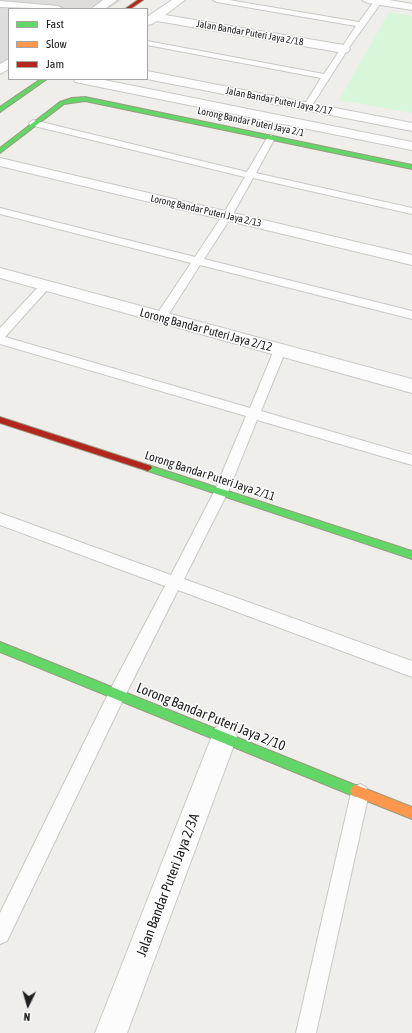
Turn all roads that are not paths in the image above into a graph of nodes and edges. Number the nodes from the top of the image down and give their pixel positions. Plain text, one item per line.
1 (111, 0) edge
2 (179, 0) edge
3 (217, 0) edge
4 (375, 1) edge
5 (0, 4) edge
6 (144, 4) edge
7 (412, 7) edge
8 (46, 8) edge
9 (99, 8) edge
10 (131, 8) edge
11 (151, 20) edge
12 (362, 25) junction
13 (148, 43) edge
14 (344, 49) junction
15 (8, 63) edge
16 (0, 70) edge
17 (148, 75) edge
18 (327, 77) junction
19 (43, 80) edge
20 (85, 80) edge
21 (307, 107) junction
22 (0, 110) edge
23 (33, 124) junction
24 (412, 127) edge
25 (271, 138) junction
26 (412, 146) edge
27 (0, 151) edge
28 (0, 162) edge
29 (412, 167) edge
30 (250, 175) junction
31 (0, 211) edge
32 (412, 211) edge
33 (227, 216) junction
34 (412, 260) edge
35 (198, 261) junction
36 (0, 273) edge
37 (45, 286) junction
38 (412, 314) edge
39 (161, 317) junction
40 (0, 335) edge
41 (0, 340) edge
42 (280, 350) junction
43 (412, 386) edge
44 (253, 414) junction
45 (0, 420) edge
46 (412, 460) edge
47 (220, 492) junction
48 (0, 519) edge
49 (412, 555) edge
50 (173, 583) junction
51 (1, 650) edge
52 (412, 669) edge
53 (116, 694) junction
54 (224, 737) junction
55 (360, 793) junction
56 (412, 813) edge
57 (0, 934) edge
58 (111, 1033) edge
59 (306, 1033) edge

1 - 9 street
2 - 11 street
3 - 12 lane
4 - 7 street
4 - 12 lane
5 - 8 street
6 - 10 street
11 - 14 street, Jalan Bandar Puteri Jaya 2/18
12 - 14 lane
13 - 18 lane
14 - 18 lane
15 - 16 street
17 - 21 street, Jalan Bandar Puteri Jaya 2/17
18 - 21 lane
19 - 22 street
20 - 26 street
21 - 24 street, Jalan Bandar Puteri Jaya 2/17
23 - 25 street, Lorong Bandar Puteri Jaya 2/1
23 - 27 street, Lorong Bandar Puteri Jaya 2/1
23 - 30 lane
25 - 29 street, Lorong Bandar Puteri Jaya 2/1
25 - 30 lane
28 - 33 street, Lorong Bandar Puteri Jaya 2/13
30 - 32 lane
30 - 33 lane
31 - 35 lane
33 - 34 street, Lorong Bandar Puteri Jaya 2/13
33 - 35 lane
35 - 38 lane
35 - 39 lane
36 - 37 street, Lorong Bandar Puteri Jaya 2/12
37 - 39 street, Lorong Bandar Puteri Jaya 2/12
37 - 40 lane
39 - 42 street, Lorong Bandar Puteri Jaya 2/12
41 - 44 lane
42 - 43 street, Lorong Bandar Puteri Jaya 2/12
42 - 44 lane
44 - 46 lane
44 - 47 lane
45 - 47 street, Lorong Bandar Puteri Jaya 2/11
47 - 49 street, Lorong Bandar Puteri Jaya 2/11
47 - 50 lane
48 - 50 lane
50 - 52 lane
50 - 53 lane
51 - 53 street, Lorong Bandar Puteri Jaya 2/10
53 - 54 street, Lorong Bandar Puteri Jaya 2/10
53 - 57 lane
54 - 55 street, Lorong Bandar Puteri Jaya 2/10
54 - 58 street, Jalan Bandar Puteri Jaya 2/3A
55 - 56 street, Lorong Bandar Puteri Jaya 2/10
55 - 59 lane

